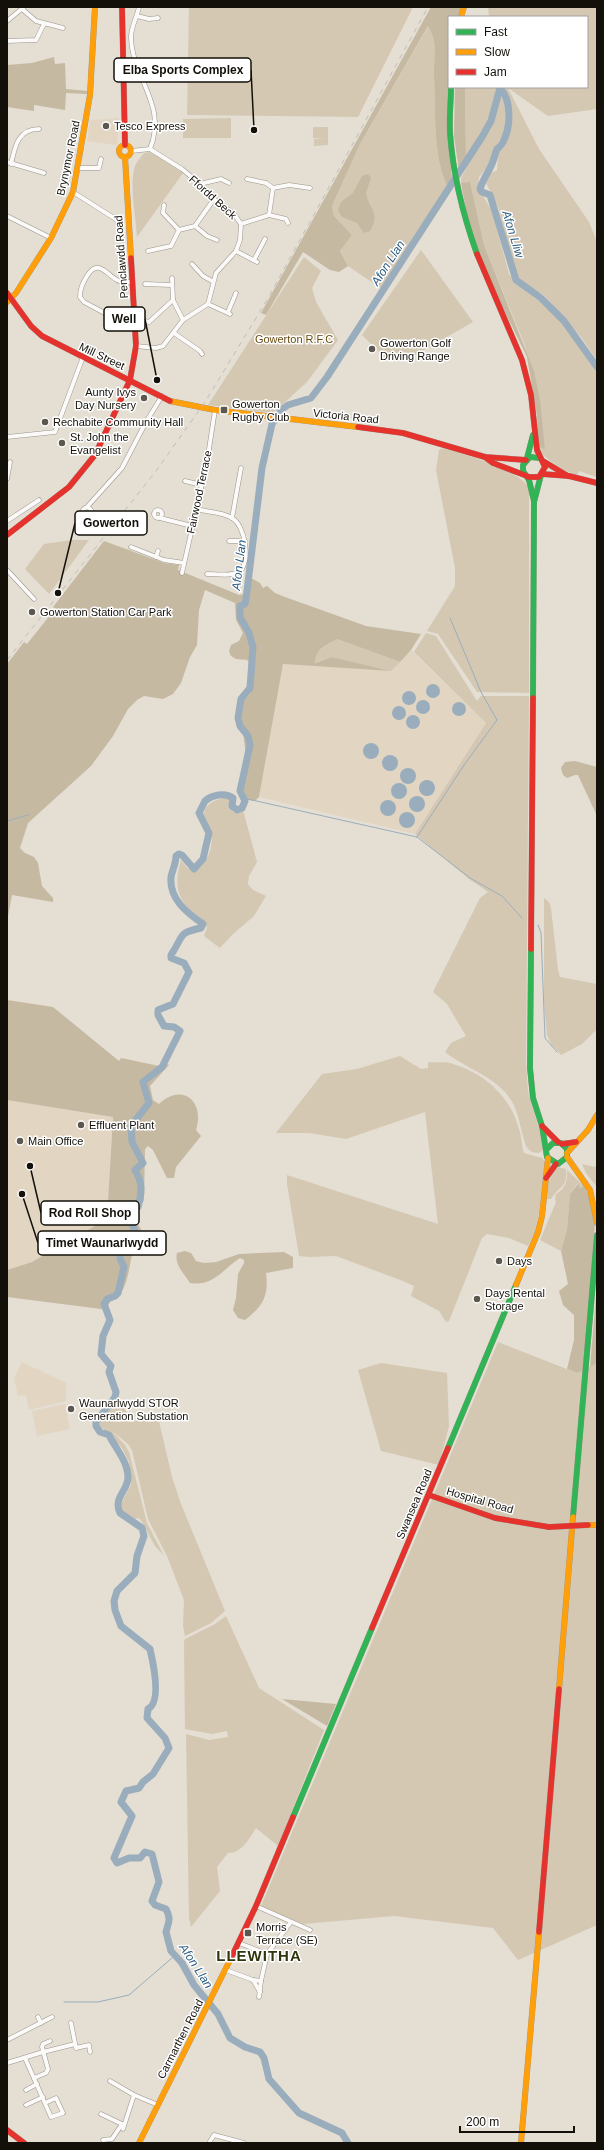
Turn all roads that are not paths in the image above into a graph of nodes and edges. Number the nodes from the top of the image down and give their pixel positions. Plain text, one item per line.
1 (95, 7) edge
2 (122, 7) edge
3 (139, 7) edge
4 (23, 8) edge
5 (137, 16) junction
6 (158, 18) dead end
7 (7, 21) edge
8 (44, 24) junction
9 (63, 28) dead end
10 (7, 42) edge
11 (451, 88) edge
12 (39, 129) dead end
13 (125, 145) junction
14 (150, 149) junction
15 (131, 151) junction
16 (125, 157) junction
17 (101, 159) dead end
18 (9, 163) edge
19 (78, 168) junction
20 (99, 168) junction
21 (104, 170) dead end
22 (44, 173) dead end
23 (250, 181) dead end
24 (226, 183) dead end
25 (200, 184) junction
26 (273, 188) junction
27 (310, 188) dead end
28 (73, 192) junction
29 (214, 199) junction
30 (164, 205) dead end
31 (163, 213) junction
32 (158, 214) dead end
33 (269, 215) junction
34 (7, 216) edge
35 (287, 220) dead end
36 (241, 224) junction
37 (118, 225) dead end
38 (195, 226) junction
39 (179, 230) junction
40 (51, 238) junction
41 (262, 241) dead end
42 (213, 245) dead end
43 (148, 250) dead end
44 (154, 250) junction
45 (236, 251) junction
46 (154, 255) dead end
47 (192, 267) dead end
48 (172, 278) dead end
49 (212, 281) junction
50 (132, 282) junction
51 (172, 285) junction
52 (149, 290) dead end
53 (237, 293) dead end
54 (9, 295) edge
55 (173, 300) junction
56 (7, 302) edge
57 (208, 304) junction
58 (105, 314) junction
59 (112, 317) dead end
60 (104, 319) dead end
61 (183, 320) junction
62 (148, 323) dead end
63 (174, 333) junction
64 (136, 346) junction
65 (202, 351) dead end
66 (83, 357) junction
67 (130, 380) junction
68 (162, 396) junction
69 (202, 408) joint
70 (215, 410) junction
71 (534, 433) junction
72 (7, 437) edge
73 (485, 457) junction
74 (526, 459) junction
75 (541, 460) junction
76 (10, 462) dead end
77 (239, 471) dead end
78 (542, 475) junction
79 (528, 476) junction
80 (568, 476) junction
81 (7, 480) edge
82 (185, 481) dead end
83 (597, 483) edge
84 (202, 485) junction
85 (39, 500) dead end
86 (534, 502) junction
87 (87, 507) dead end
88 (196, 509) junction
89 (160, 518) dead end
90 (232, 518) junction
91 (7, 521) edge
92 (192, 526) junction
93 (7, 535) edge
94 (229, 541) dead end
95 (245, 541) junction
96 (131, 547) dead end
97 (158, 551) dead end
98 (156, 557) junction
99 (184, 563) junction
100 (7, 570) edge
101 (182, 573) dead end
102 (210, 579) dead end
103 (34, 599) dead end
104 (597, 1115) edge
105 (542, 1126) junction
106 (576, 1142) junction
107 (560, 1143) junction
108 (547, 1149) junction
109 (567, 1155) junction
110 (548, 1158) junction
111 (558, 1163) junction
112 (574, 1170) junction
113 (546, 1178) junction
114 (597, 1223) edge
115 (597, 1235) edge
116 (429, 1495) junction
117 (597, 1526) edge
118 (286, 1834) joint
119 (256, 1906) junction
120 (290, 1922) junction
121 (310, 1930) dead end
122 (239, 1943) junction
123 (267, 1954) junction
124 (226, 1970) junction
125 (253, 1980) junction
126 (261, 1981) junction
127 (260, 1992) junction
128 (259, 1997) dead end
129 (38, 2017) dead end
130 (52, 2017) dead end
131 (41, 2023) junction
132 (71, 2023) dead end
133 (7, 2040) edge
134 (50, 2042) dead end
135 (75, 2044) junction
136 (42, 2052) junction
137 (90, 2052) dead end
138 (25, 2058) junction
139 (7, 2063) edge
140 (34, 2078) junction
141 (110, 2081) dead end
142 (37, 2084) junction
143 (26, 2090) dead end
144 (134, 2095) junction
145 (42, 2097) junction
146 (45, 2103) junction
147 (26, 2105) dead end
148 (158, 2105) junction
149 (101, 2114) dead end
150 (123, 2126) junction
151 (7, 2130) edge
152 (103, 2140) dead end
153 (24, 2143) edge
154 (139, 2143) edge
155 (209, 2143) edge
156 (244, 2143) edge
157 (522, 2143) edge

1 - 19 main road, Brynymor Road
2 - 13 main road
3 - 5 street
4 - 7 street
4 - 8 street
5 - 6 street
5 - 14 street
8 - 9 street
8 - 10 street
11 - 71 main road
12 - 18 street
13 - 15 main road
13 - 16 main road
14 - 15 street
14 - 25 street, Ffordd Beck
15 - 16 main road
16 - 50 main road, Penclawdd Road
17 - 20 street
18 - 22 street
19 - 20 street
19 - 28 main road, Brynymor Road
20 - 21 street
23 - 26 street
24 - 25 street
25 - 29 street, Ffordd Beck
26 - 27 street
26 - 33 street
28 - 37 street
28 - 40 main road, Brynymor Road
29 - 36 street, Ffordd Beck
29 - 38 street
30 - 31 street
31 - 32 street
31 - 39 street
33 - 35 street
33 - 36 street
34 - 40 street
36 - 45 street, Ffordd Beck
38 - 39 street
38 - 42 street
39 - 44 street
40 - 54 main road, Brynymor Road
41 - 45 street
43 - 44 street
44 - 46 street
45 - 49 street
47 - 49 street
48 - 51 street
49 - 57 street
50 - 58 street
50 - 64 main road, Penclawdd Road
51 - 52 street
51 - 55 street
53 - 57 street
54 - 56 main road, Brynymor Road
54 - 66 main road, Mill Street
55 - 61 street
55 - 62 street
57 - 61 street
58 - 59 street
58 - 60 street
61 - 63 street
63 - 64 street
63 - 65 street
64 - 67 main road, Penclawdd Road
66 - 67 main road, Mill Street
66 - 72 street
67 - 68 main road, Mill Street
67 - 93 main road, Penclawdd Road
68 - 69 main road, Mill Street
68 - 87 street
69 - 70 main road, Victoria Road
70 - 73 main road, Victoria Road
70 - 84 street, Fairwood Terrace
71 - 74 main road
71 - 75 main road
73 - 74 main road, Victoria Road
73 - 79 main road, Victoria Road
74 - 75 main road
74 - 79 main road
75 - 78 main road
75 - 80 main road
76 - 81 street
77 - 90 street
78 - 79 main road
78 - 80 main road
78 - 86 main road
79 - 86 main road
80 - 83 main road
82 - 84 street
84 - 88 street, Fairwood Terrace
85 - 91 street
86 - 105 main road
88 - 90 street
88 - 92 street, Fairwood Terrace
89 - 92 street
90 - 95 street
92 - 99 street, Fairwood Terrace
94 - 95 street
95 - 102 street
96 - 98 street
97 - 98 street
98 - 99 street
99 - 101 street, Fairwood Terrace
100 - 103 street
104 - 106 main road
105 - 107 main road
105 - 108 main road
106 - 107 main road
106 - 109 main road
107 - 108 main road
107 - 109 main road
108 - 110 main road
109 - 111 main road
109 - 112 main road
110 - 111 main road
110 - 113 main road, Swansea Road
111 - 112 main road
111 - 113 main road, Swansea Road
112 - 114 main road
113 - 116 main road, Swansea Road
115 - 157 main road
116 - 117 main road, Hospital Road, bridge
116 - 118 main road, Swansea Road
118 - 119 main road, Carmarthen Road
119 - 120 street
119 - 122 main road, Carmarthen Road
120 - 121 street
120 - 123 street
122 - 123 street
122 - 124 main road, Carmarthen Road
123 - 126 street
124 - 125 street
124 - 148 main road, Carmarthen Road
125 - 126 street
125 - 127 street
126 - 127 street
127 - 128 street
129 - 131 street
130 - 131 street
131 - 133 street
132 - 135 street
134 - 136 street
135 - 136 street
135 - 137 street
136 - 138 street
136 - 140 street
138 - 139 street
138 - 140 street
140 - 142 street
141 - 144 street
142 - 143 street
142 - 145 street
144 - 148 street
144 - 150 street
145 - 146 street
145 - 147 street
146 - 146 street
148 - 154 main road, Carmarthen Road
149 - 150 street
150 - 152 street
151 - 153 main road
155 - 156 street

